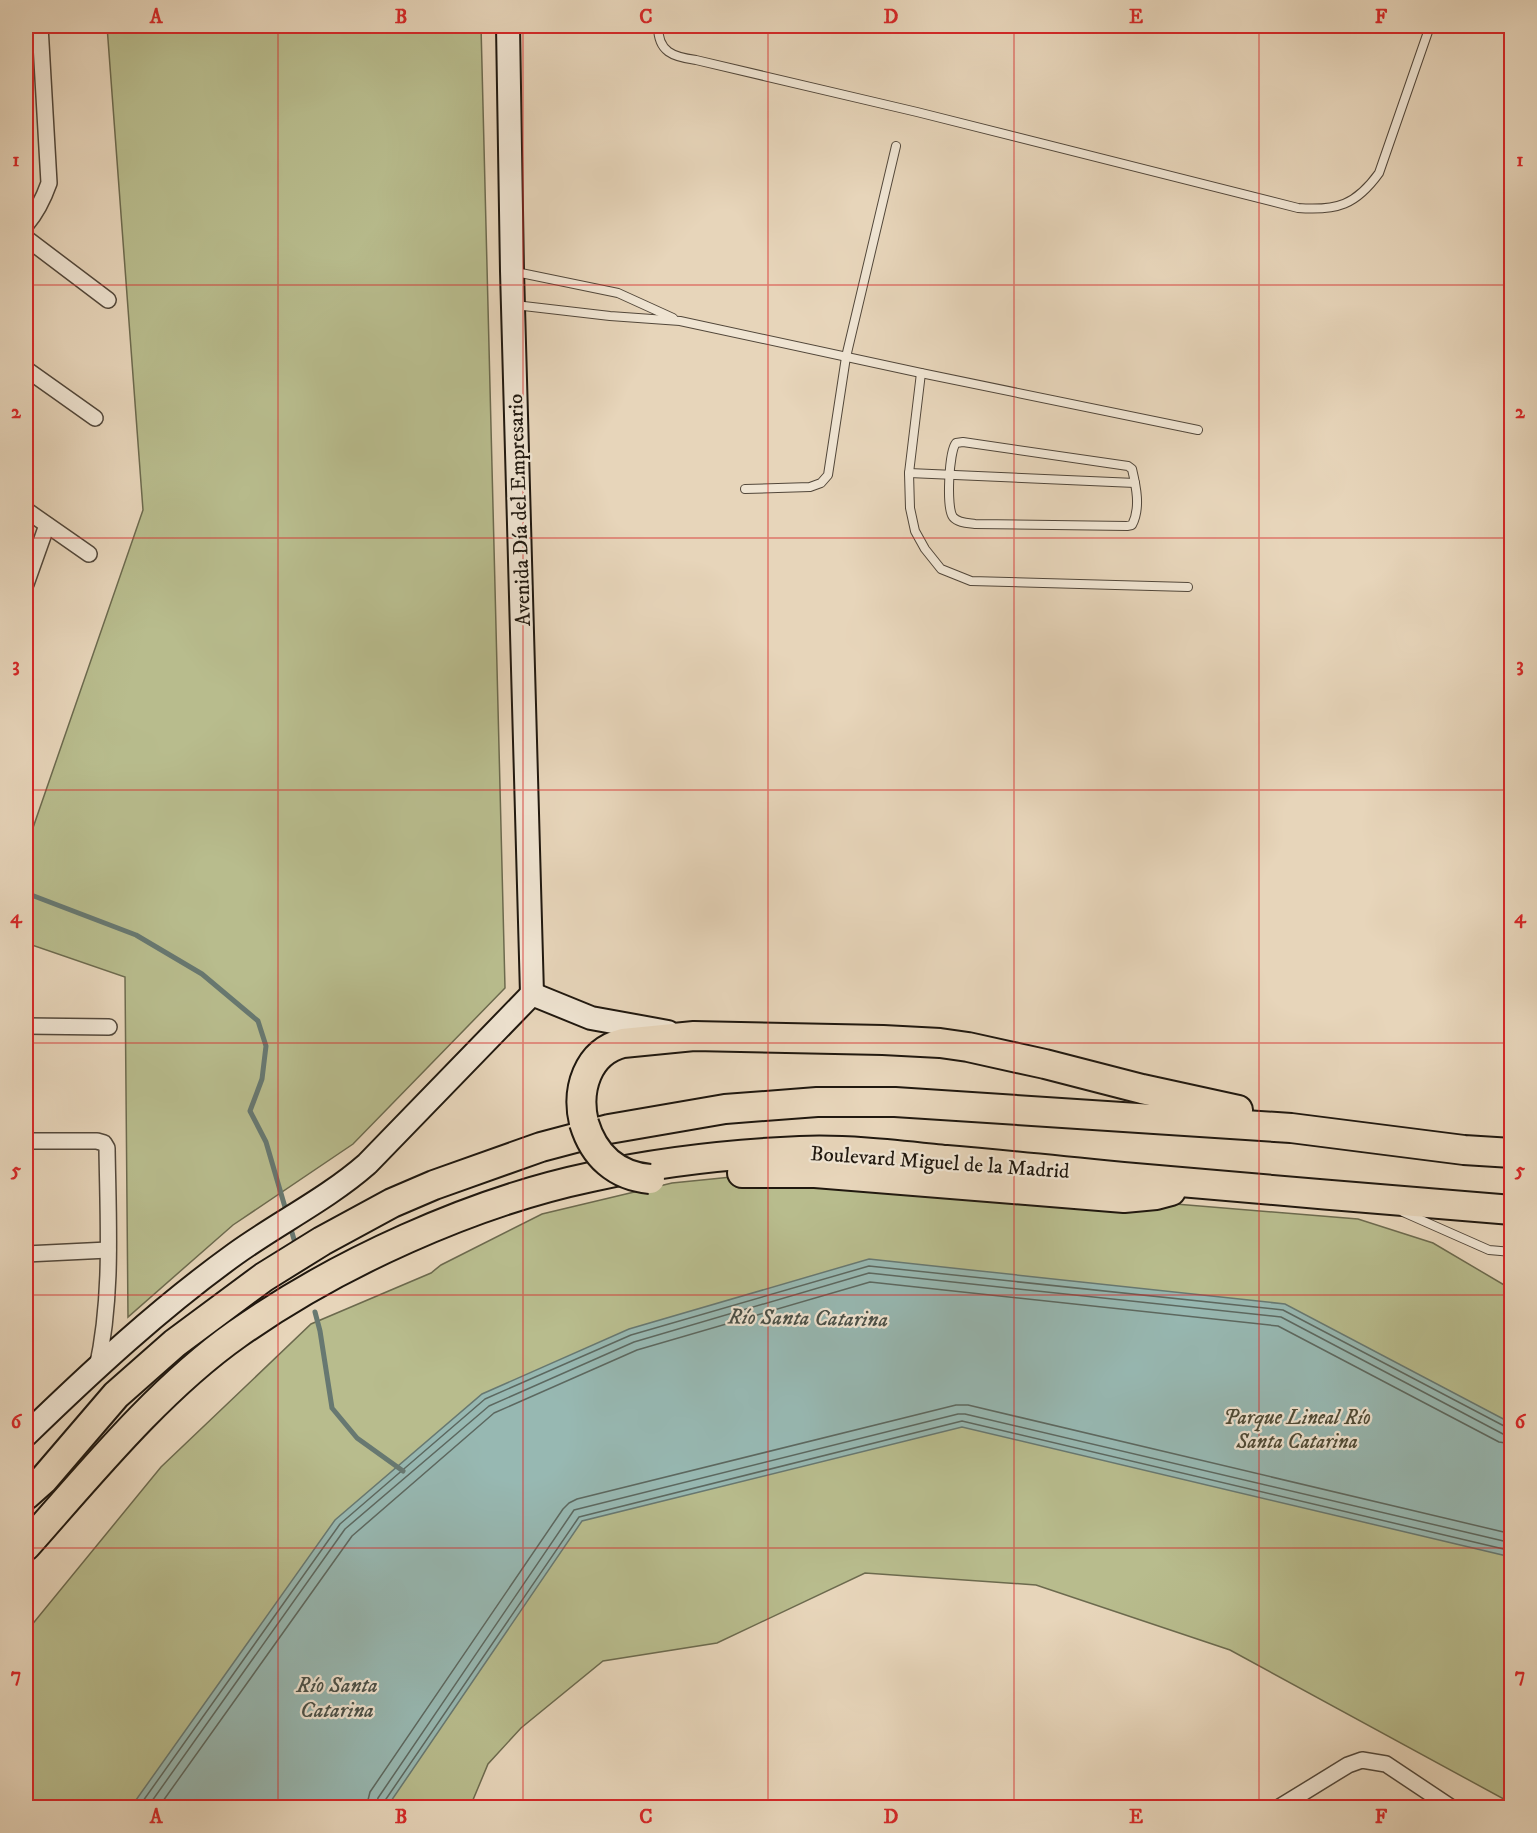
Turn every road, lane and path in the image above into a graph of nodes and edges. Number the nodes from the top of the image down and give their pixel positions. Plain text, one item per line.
1 (40, 26) edge
2 (508, 26) edge
3 (658, 26) edge
4 (1430, 26) edge
5 (896, 146) dead end
6 (26, 225) edge
7 (26, 237) edge
8 (512, 271) junction
9 (108, 300) dead end
10 (514, 305) junction
11 (680, 321) junction
12 (846, 357) junction
13 (26, 369) edge
14 (921, 373) junction
15 (95, 418) dead end
16 (1198, 430) dead end
17 (909, 473) junction
18 (950, 476) junction
19 (1135, 483) junction
20 (745, 489) dead end
21 (26, 510) edge
22 (46, 525) junction
23 (89, 554) dead end
24 (26, 584) edge
25 (1188, 587) dead end
26 (532, 994) junction
27 (26, 1026) edge
28 (109, 1027) dead end
29 (694, 1036) junction
30 (1291, 1128) junction
31 (26, 1141) edge
32 (1512, 1153) edge
33 (1191, 1183) junction
34 (1371, 1198) junction
35 (1512, 1210) edge
36 (108, 1250) junction
37 (1512, 1252) edge
38 (26, 1254) edge
39 (99, 1359) junction
40 (26, 1429) edge
41 (26, 1435) edge
42 (26, 1495) edge
43 (26, 1546) edge
44 (1278, 1808) edge
45 (1452, 1808) edge

1 - 6 street
2 - 8 street, Avenida Día del Empresario
3 - 4 lane
5 - 12 lane
7 - 9 street
8 - 10 street, Avenida Día del Empresario
8 - 11 lane
10 - 11 lane
10 - 26 street, Avenida Día del Empresario
11 - 12 lane
12 - 14 lane
12 - 20 lane
13 - 15 street
14 - 16 lane
14 - 17 lane
17 - 18 lane
17 - 25 lane
18 - 19 lane
18 - 19 lane
18 - 19 lane
21 - 22 street
22 - 23 street
22 - 24 street
26 - 29 street
26 - 39 street
27 - 28 street
29 - 30 highway
29 - 33 highway, bridge
30 - 32 highway
30 - 42 highway
31 - 36 street
33 - 34 highway, Boulevard Miguel de la Madrid
33 - 43 highway, Boulevard Miguel de la Madrid
34 - 35 highway, Boulevard Miguel de la Madrid
34 - 37 lane
36 - 38 street
36 - 39 street
39 - 40 street
39 - 41 street
44 - 45 street

